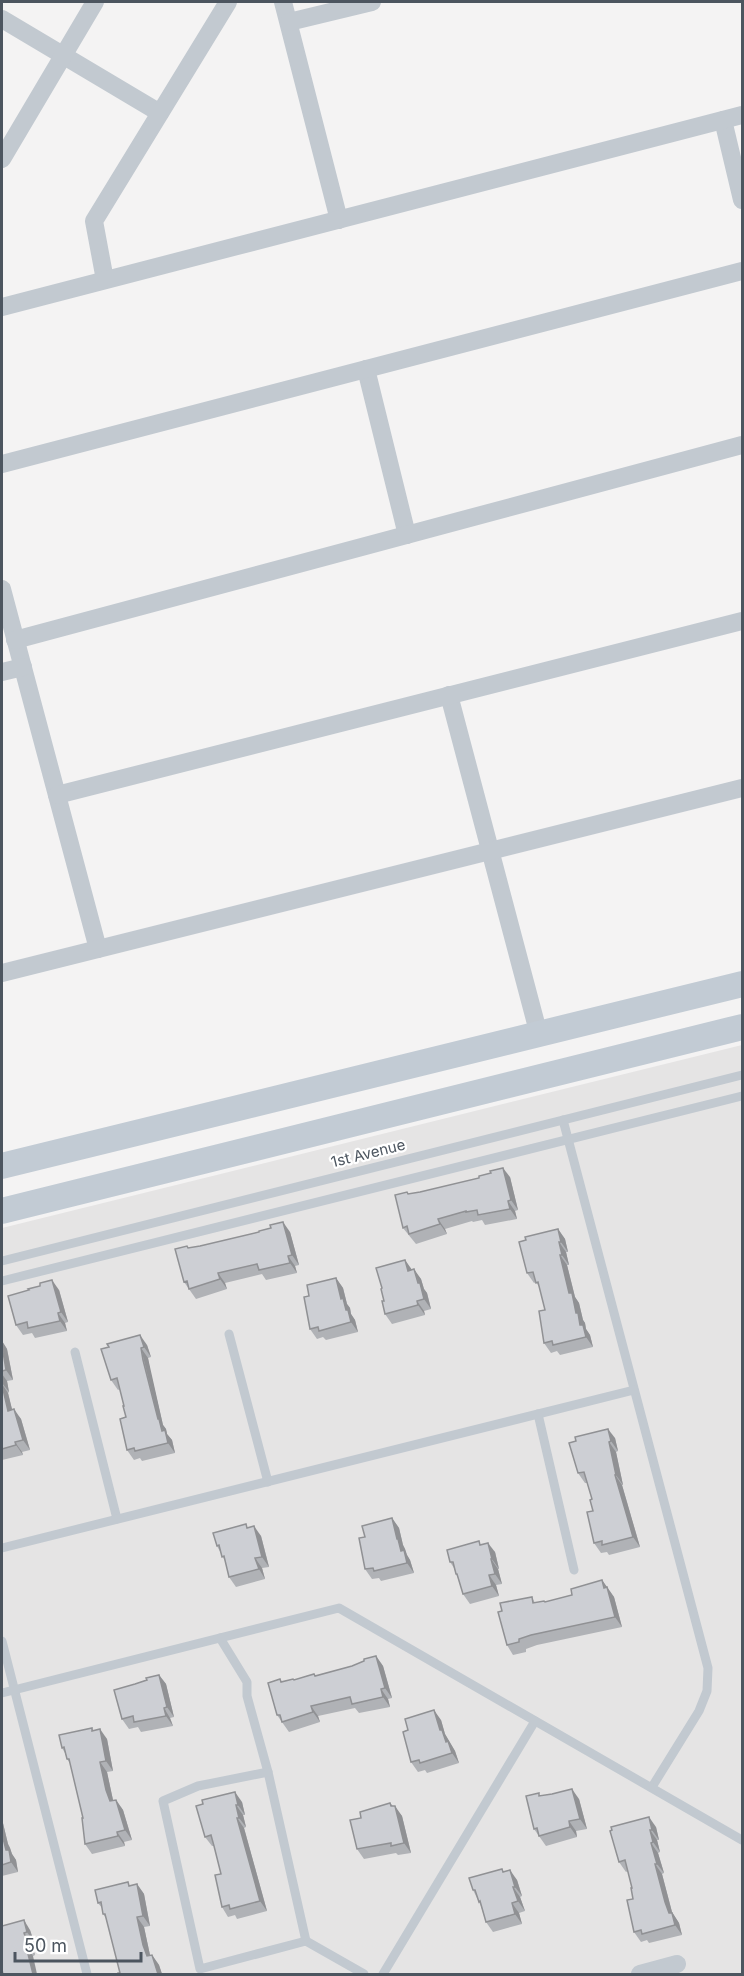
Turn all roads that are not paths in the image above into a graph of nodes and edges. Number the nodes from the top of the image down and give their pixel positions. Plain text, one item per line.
1 (95, 2) edge
2 (228, 2) edge
3 (283, 2) edge
4 (372, 2) edge
5 (2, 19) edge
6 (289, 22) junction
7 (63, 55) junction
8 (160, 113) junction
9 (742, 115) edge
10 (723, 120) junction
11 (2, 159) edge
12 (742, 200) edge
13 (339, 220) junction
14 (742, 271) edge
15 (105, 280) junction
16 (3, 300) edge
17 (366, 369) junction
18 (742, 445) edge
19 (2, 464) edge
20 (406, 535) junction
21 (2, 589) edge
22 (742, 621) edge
23 (15, 640) junction
24 (22, 667) junction
25 (2, 672) edge
26 (449, 695) junction
27 (742, 788) edge
28 (57, 795) junction
29 (490, 851) junction
30 (98, 949) junction
31 (2, 973) edge
32 (742, 984) edge
33 (742, 1027) edge
34 (539, 1035) junction
35 (742, 1075) edge
36 (742, 1096) edge
37 (563, 1120) junction
38 (568, 1140) junction
39 (2, 1166) edge
40 (2, 1211) edge
41 (2, 1261) edge
42 (2, 1281) edge
43 (229, 1334) dead end
44 (75, 1352) dead end
45 (634, 1390) junction
46 (538, 1414) junction
47 (268, 1482) junction
48 (117, 1519) junction
49 (2, 1548) edge
50 (574, 1570) dead end
51 (220, 1638) junction
52 (2, 1641) edge
53 (14, 1690) junction
54 (2, 1693) edge
55 (536, 1721) junction
56 (268, 1772) junction
57 (652, 1787) junction
58 (742, 1840) edge
59 (306, 1941) junction
60 (677, 1964) dead end
61 (87, 1974) edge
62 (364, 1974) edge
63 (383, 1974) edge
64 (640, 1974) edge

1 - 7 street
2 - 8 street
3 - 6 street
4 - 6 street
5 - 7 street
6 - 13 street
7 - 8 street
7 - 11 street
8 - 15 street
9 - 10 street
10 - 12 street
10 - 13 street
13 - 15 street
14 - 17 street
15 - 16 street
17 - 19 street
17 - 20 street
18 - 20 street
20 - 23 street
21 - 23 street
22 - 26 street
23 - 24 street
24 - 25 street
24 - 28 street
26 - 28 street
26 - 29 street
27 - 29 street
28 - 30 street
29 - 30 street
29 - 34 street
30 - 31 street
32 - 34 main road
33 - 40 main road
34 - 39 main road
35 - 37 lane, 1st Avenue
36 - 38 lane
37 - 38 lane
37 - 41 lane, 1st Avenue
38 - 42 lane
38 - 45 lane
43 - 47 lane
44 - 48 lane
45 - 46 lane
45 - 57 lane
46 - 47 lane
46 - 50 lane
47 - 48 lane
48 - 49 lane
51 - 53 lane
51 - 55 lane
51 - 56 lane
52 - 53 lane
53 - 54 lane
53 - 61 lane
55 - 57 lane
55 - 63 lane
56 - 59 lane
56 - 59 lane
57 - 58 lane
59 - 62 lane
60 - 64 street

